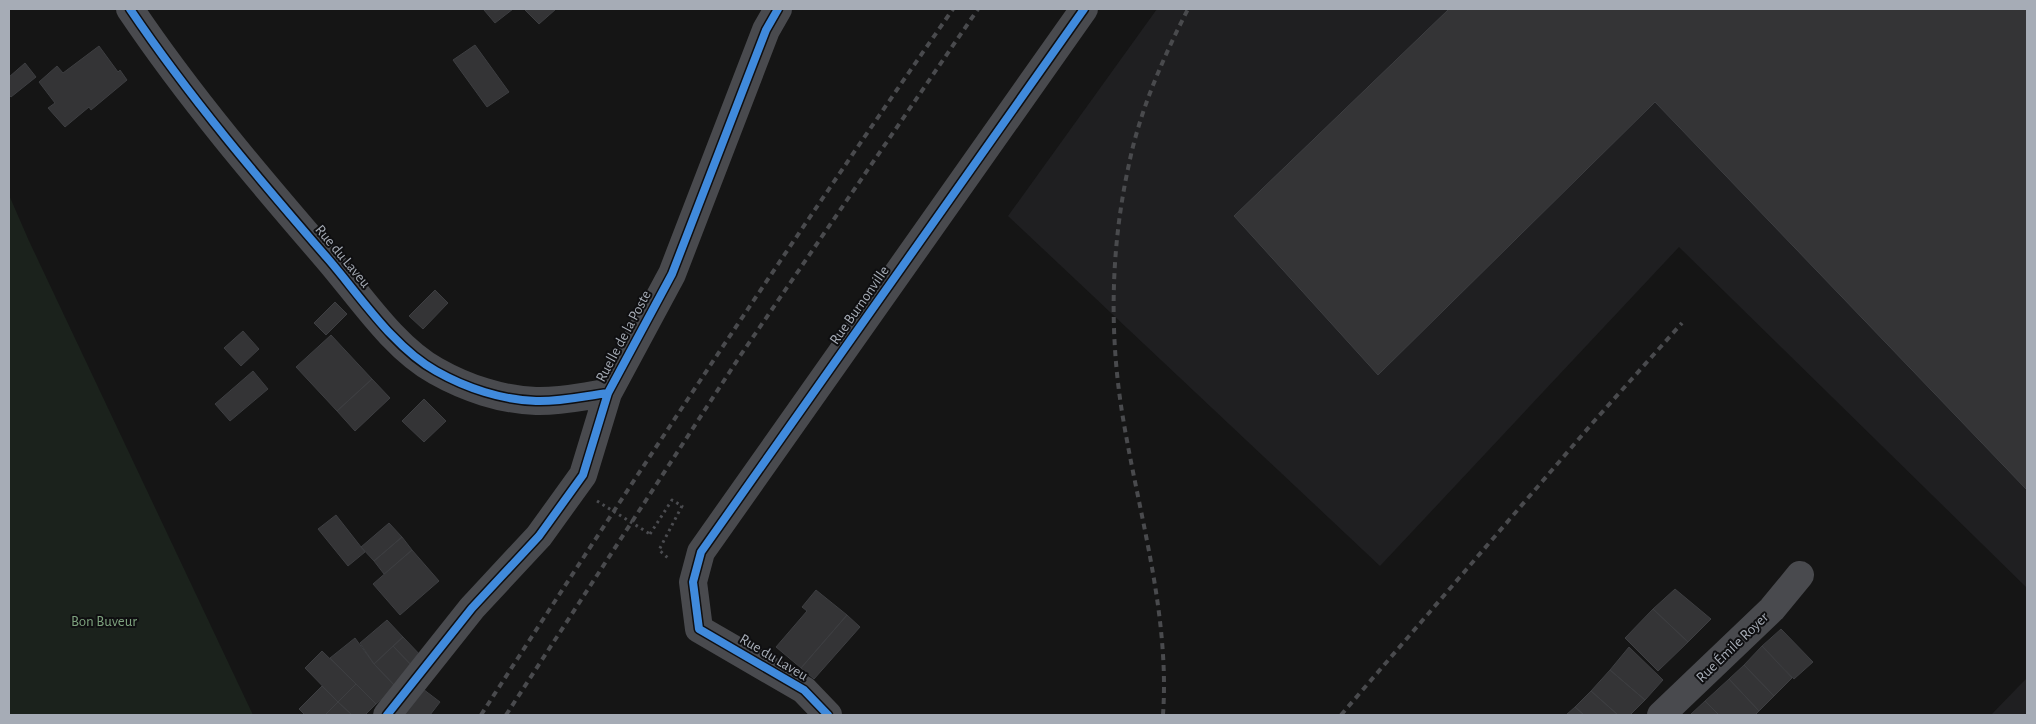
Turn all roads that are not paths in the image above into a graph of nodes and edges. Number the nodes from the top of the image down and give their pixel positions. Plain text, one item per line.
1 (130, 9) edge
2 (778, 9) edge
3 (1084, 9) edge
4 (608, 393) junction
5 (1800, 575) dead end
6 (699, 629) joint
7 (388, 715) edge
8 (828, 715) edge
9 (1662, 715) edge

1 - 4 street, Rue du Laveu
2 - 4 street, Ruelle de la Poste
3 - 6 street, Rue Burnonville
4 - 7 street, Ruelle de la Poste
5 - 9 street, Rue Émile Royer
6 - 8 street, Rue du Laveu

